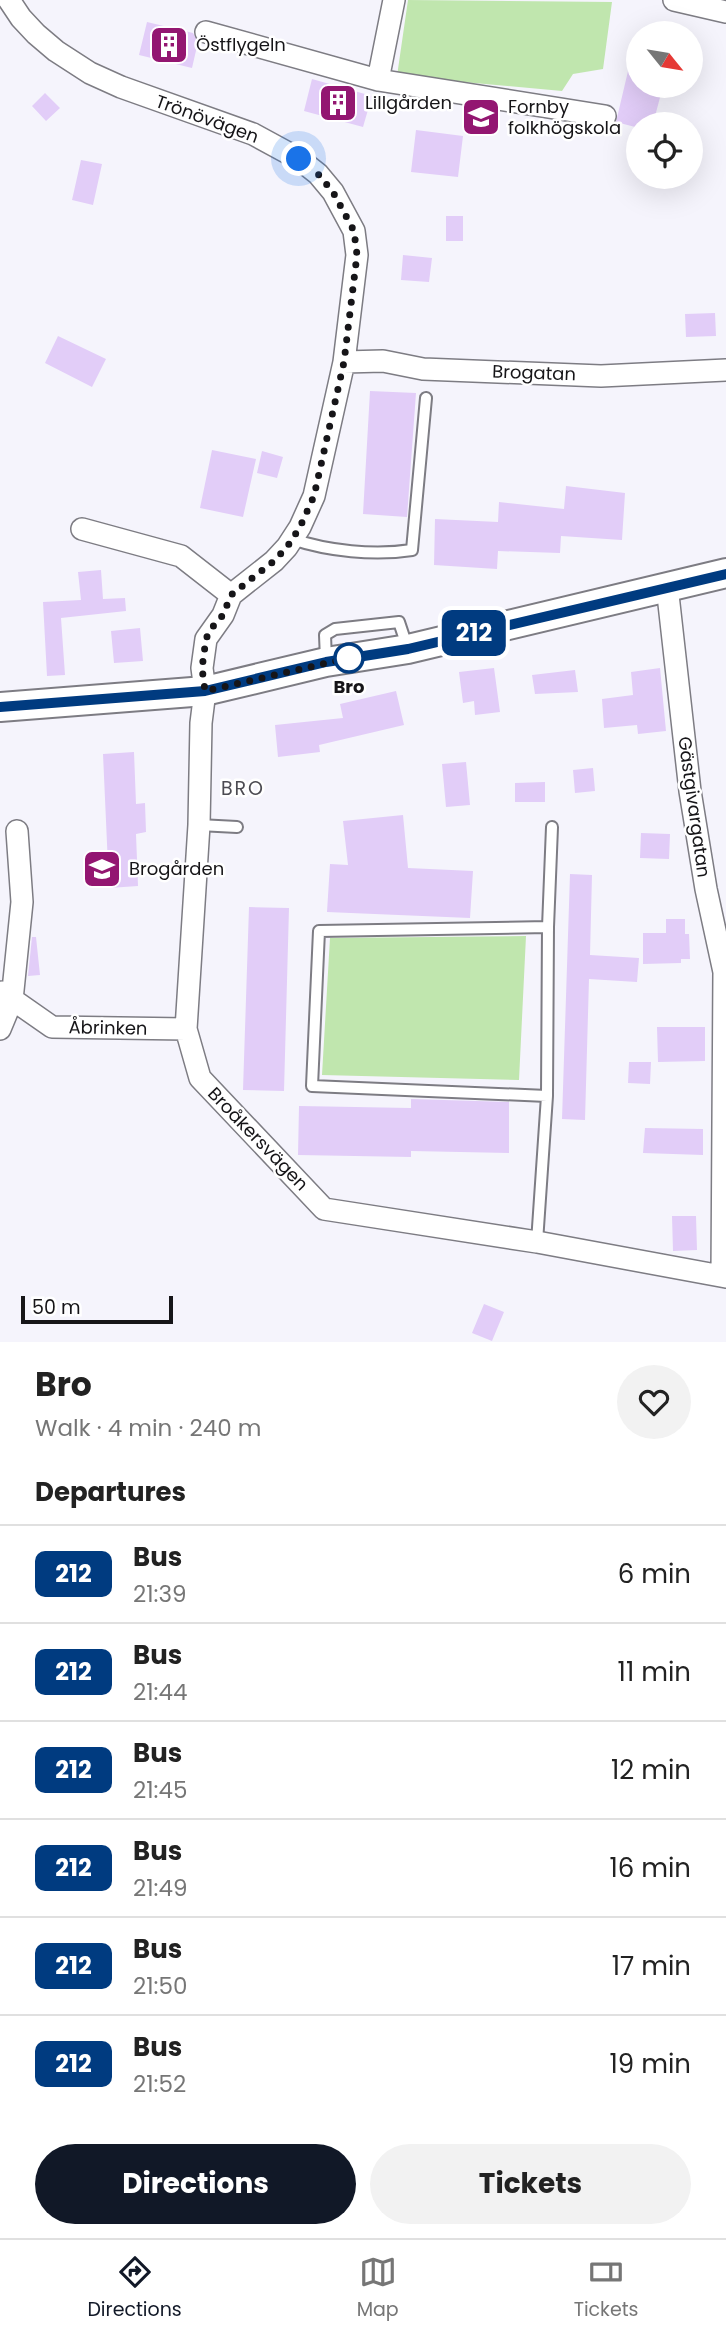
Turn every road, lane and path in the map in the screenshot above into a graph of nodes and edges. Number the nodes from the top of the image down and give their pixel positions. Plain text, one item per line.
1 (9, 0) edge
2 (394, 0) edge
3 (674, 0) edge
4 (726, 12) edge
5 (206, 32) dead end
6 (379, 80) junction
7 (605, 116) dead end
8 (344, 362) junction
9 (726, 370) edge
10 (426, 398) dead end
11 (82, 529) dead end
12 (292, 539) junction
13 (726, 573) edge
14 (667, 586) junction
15 (231, 595) junction
16 (205, 691) junction
17 (0, 707) edge
18 (199, 825) junction
19 (237, 827) dead end
20 (552, 827) dead end
21 (17, 831) dead end
22 (548, 926) junction
23 (6, 995) edge
24 (0, 1029) edge
25 (186, 1029) junction
26 (547, 1096) junction
27 (537, 1242) junction
28 (724, 1276) edge

1 - 8 street, Trönövägen
2 - 6 street
3 - 4 street
5 - 6 street
6 - 7 street
8 - 9 street, Brogatan
8 - 12 street, Trönövägen
10 - 12 lane
11 - 15 street
12 - 15 street, Trönövägen
13 - 14 street
14 - 16 street
14 - 28 street, Gästgivargatan
15 - 16 street, Trönövägen
16 - 17 street
16 - 18 street, Broåkersvägen
18 - 19 lane
18 - 25 street, Broåkersvägen
20 - 22 lane
21 - 23 street
22 - 26 lane
22 - 26 lane
23 - 24 street
23 - 25 street, Åbrinken
25 - 27 street, Broåkersvägen
26 - 27 lane
27 - 28 street

